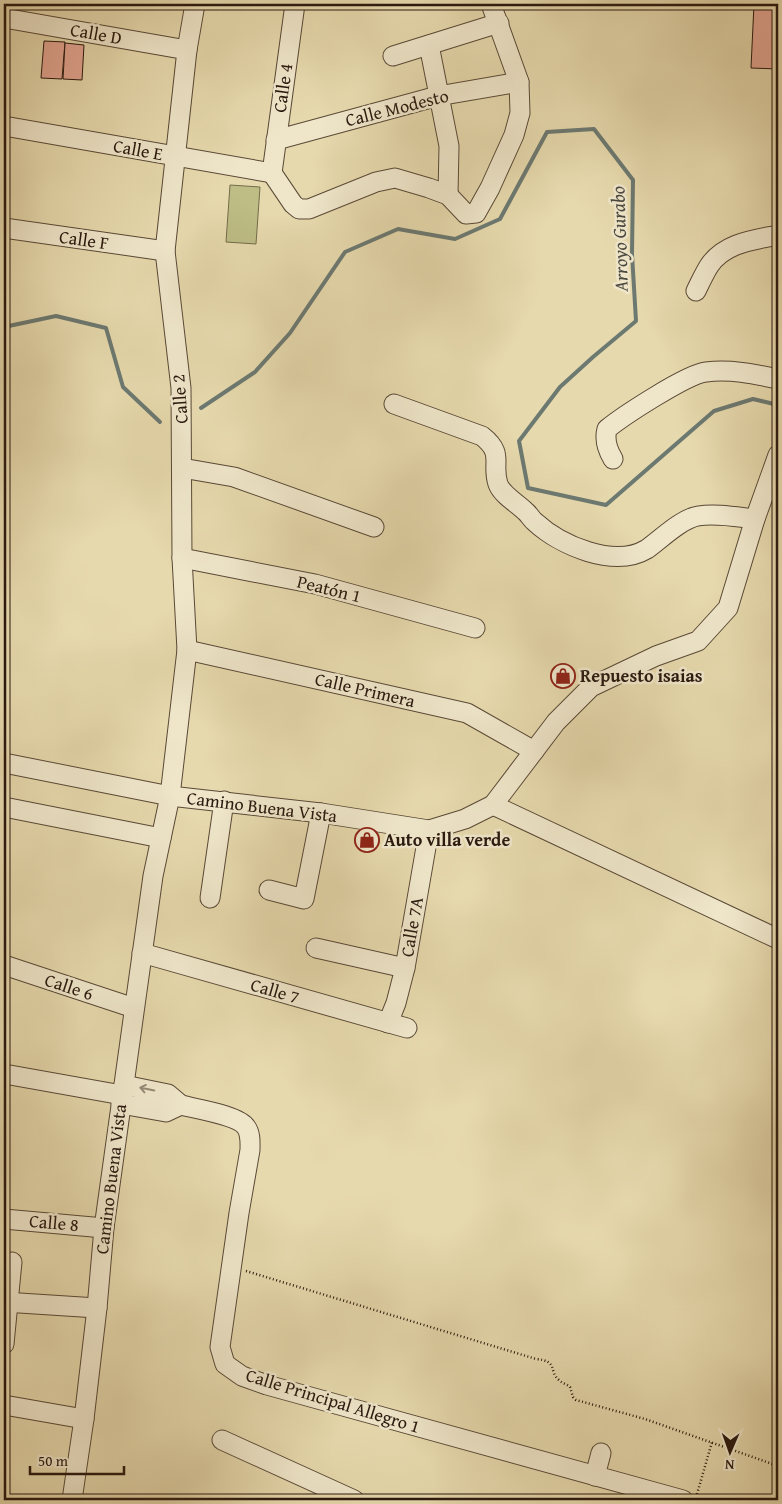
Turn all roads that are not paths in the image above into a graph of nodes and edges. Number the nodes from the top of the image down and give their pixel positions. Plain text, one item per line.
1 (195, 4) edge
2 (295, 4) edge
3 (491, 4) edge
4 (4, 18) edge
5 (499, 23) junction
6 (429, 45) junction
7 (188, 50) junction
8 (393, 56) dead end
9 (519, 82) junction
10 (438, 96) junction
11 (4, 126) edge
12 (276, 140) junction
13 (175, 157) junction
14 (272, 173) junction
15 (448, 195) junction
16 (4, 228) edge
17 (778, 236) edge
18 (164, 251) junction
19 (696, 291) dead end
20 (778, 378) edge
21 (394, 404) dead end
22 (778, 455) edge
23 (613, 459) dead end
24 (182, 468) junction
25 (755, 519) junction
26 (374, 527) dead end
27 (182, 558) junction
28 (475, 628) dead end
29 (187, 650) junction
30 (534, 752) junction
31 (4, 763) edge
32 (170, 796) junction
33 (224, 801) junction
34 (493, 805) junction
35 (4, 807) edge
36 (321, 813) junction
37 (429, 830) junction
38 (161, 838) junction
39 (269, 890) dead end
40 (210, 898) dead end
41 (778, 939) edge
42 (316, 948) dead end
43 (142, 953) junction
44 (4, 965) edge
45 (405, 968) junction
46 (134, 1008) junction
47 (388, 1023) junction
48 (407, 1028) dead end
49 (10, 1075) dead end
50 (122, 1095) junction
51 (4, 1218) edge
52 (104, 1228) junction
53 (12, 1262) dead end
54 (6, 1302) edge
55 (97, 1308) junction
56 (4, 1344) edge
57 (4, 1405) edge
58 (84, 1419) junction
59 (222, 1440) dead end
60 (601, 1453) dead end
61 (595, 1476) junction
62 (72, 1500) edge
63 (354, 1500) edge
64 (683, 1500) edge

1 - 7 street, Calle 2
2 - 12 street, Calle 4
3 - 5 street
4 - 7 street, Calle D
5 - 6 street
5 - 9 street
6 - 8 street
6 - 10 street
7 - 13 street, Calle 2
9 - 10 street, Calle Modesto
9 - 15 street
10 - 12 street, Calle Modesto
10 - 15 street
11 - 13 street, Calle E
12 - 14 street, Calle 4
13 - 14 street, Calle E
13 - 18 street, Calle 2
14 - 15 street
16 - 18 street, Calle F
17 - 19 street
18 - 24 street, Calle 2
20 - 23 street
21 - 25 street
22 - 25 street, Camino Buena Vista
24 - 26 street
24 - 27 street, Calle 2
25 - 30 street, Camino Buena Vista
27 - 28 street, Peatón 1
27 - 29 street, Calle 2
29 - 30 street, Calle Primera
29 - 32 street, Calle 2
30 - 34 street, Camino Buena Vista
31 - 32 street
32 - 33 street, Camino Buena Vista
32 - 38 street, Camino Buena Vista
33 - 36 street, Camino Buena Vista
33 - 40 street
34 - 37 street, Camino Buena Vista
34 - 41 street
35 - 38 street
36 - 37 street, Camino Buena Vista
36 - 39 street
37 - 45 street, Calle 7A
38 - 43 street, Camino Buena Vista
42 - 45 street
43 - 46 street, Camino Buena Vista
43 - 47 street, Calle 7
44 - 46 street, Calle 6
45 - 47 street, Calle 7A
46 - 50 street, Camino Buena Vista
47 - 48 street, Calle 7
49 - 50 street, Calle Principal Allegro 1
50 - 52 street, Camino Buena Vista
50 - 61 street, Calle Principal Allegro 1
51 - 52 street, Calle 8
52 - 55 street, Camino Buena Vista
53 - 54 street
54 - 55 street
54 - 56 street
55 - 58 street, Camino Buena Vista
57 - 58 street
58 - 62 street, Camino Buena Vista
59 - 63 street
60 - 61 street
61 - 64 street, Calle Principal Allegro 1

